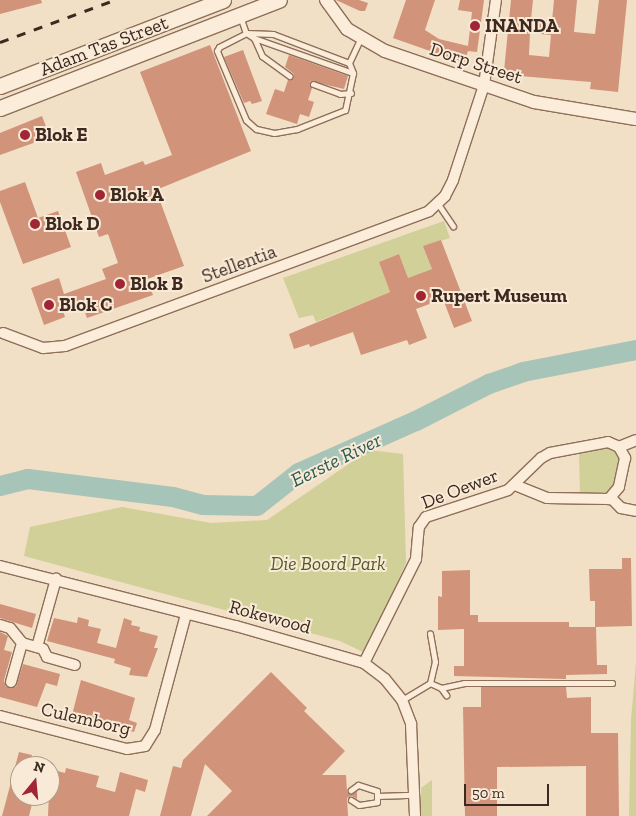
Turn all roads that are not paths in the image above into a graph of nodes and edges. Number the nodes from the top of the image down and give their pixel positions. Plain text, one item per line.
1 (223, 0) edge
2 (279, 0) edge
3 (326, 0) edge
4 (496, 0) edge
5 (240, 15) junction
6 (246, 33) junction
7 (254, 38) junction
8 (360, 39) junction
9 (349, 63) junction
10 (353, 74) junction
11 (290, 76) dead end
12 (313, 84) dead end
13 (484, 85) junction
14 (0, 86) edge
15 (351, 93) junction
16 (0, 108) edge
17 (636, 118) edge
18 (438, 204) junction
19 (452, 226) dead end
20 (3, 333) dead end
21 (636, 440) edge
22 (619, 447) junction
23 (515, 485) junction
24 (611, 498) junction
25 (636, 511) edge
26 (0, 566) edge
27 (56, 579) junction
28 (186, 614) junction
29 (0, 625) edge
30 (430, 633) dead end
31 (22, 643) junction
32 (37, 647) junction
33 (364, 663) junction
34 (75, 665) dead end
35 (11, 682) dead end
36 (430, 683) junction
37 (612, 683) dead end
38 (441, 688) junction
39 (446, 695) dead end
40 (402, 700) junction
41 (0, 716) edge
42 (351, 790) dead end
43 (414, 795) junction
44 (377, 796) junction
45 (351, 800) dead end
46 (415, 816) edge

1 - 14 main road, Adam Tas Street
2 - 5 main road, Adam Tas Street
3 - 8 street, Dorp Street
4 - 13 street, Stellentia
5 - 6 lane
5 - 16 main road, Adam Tas Street
6 - 7 lane
6 - 9 lane
6 - 15 lane
7 - 10 lane
7 - 11 lane
8 - 9 lane
8 - 13 street, Dorp Street
9 - 10 lane
10 - 15 lane
12 - 15 lane
13 - 17 street, Dorp Street
13 - 18 street, Stellentia
18 - 19 lane
18 - 20 street, Stellentia
21 - 22 street
22 - 23 street, De Oewer
22 - 24 street
23 - 24 street, De Oewer
23 - 33 street, De Oewer
24 - 25 street
26 - 27 street, Rokewood
27 - 28 street, Rokewood
27 - 32 street
28 - 33 street, Rokewood
28 - 41 street, Culemborg
29 - 31 street
30 - 36 lane
31 - 32 street
31 - 35 street
32 - 34 street
33 - 40 street, Rokewood
36 - 38 lane
36 - 40 lane
37 - 38 lane
38 - 39 lane
40 - 43 street, Rokewood
42 - 44 lane
43 - 44 lane
43 - 46 street, Rokewood
44 - 45 lane

